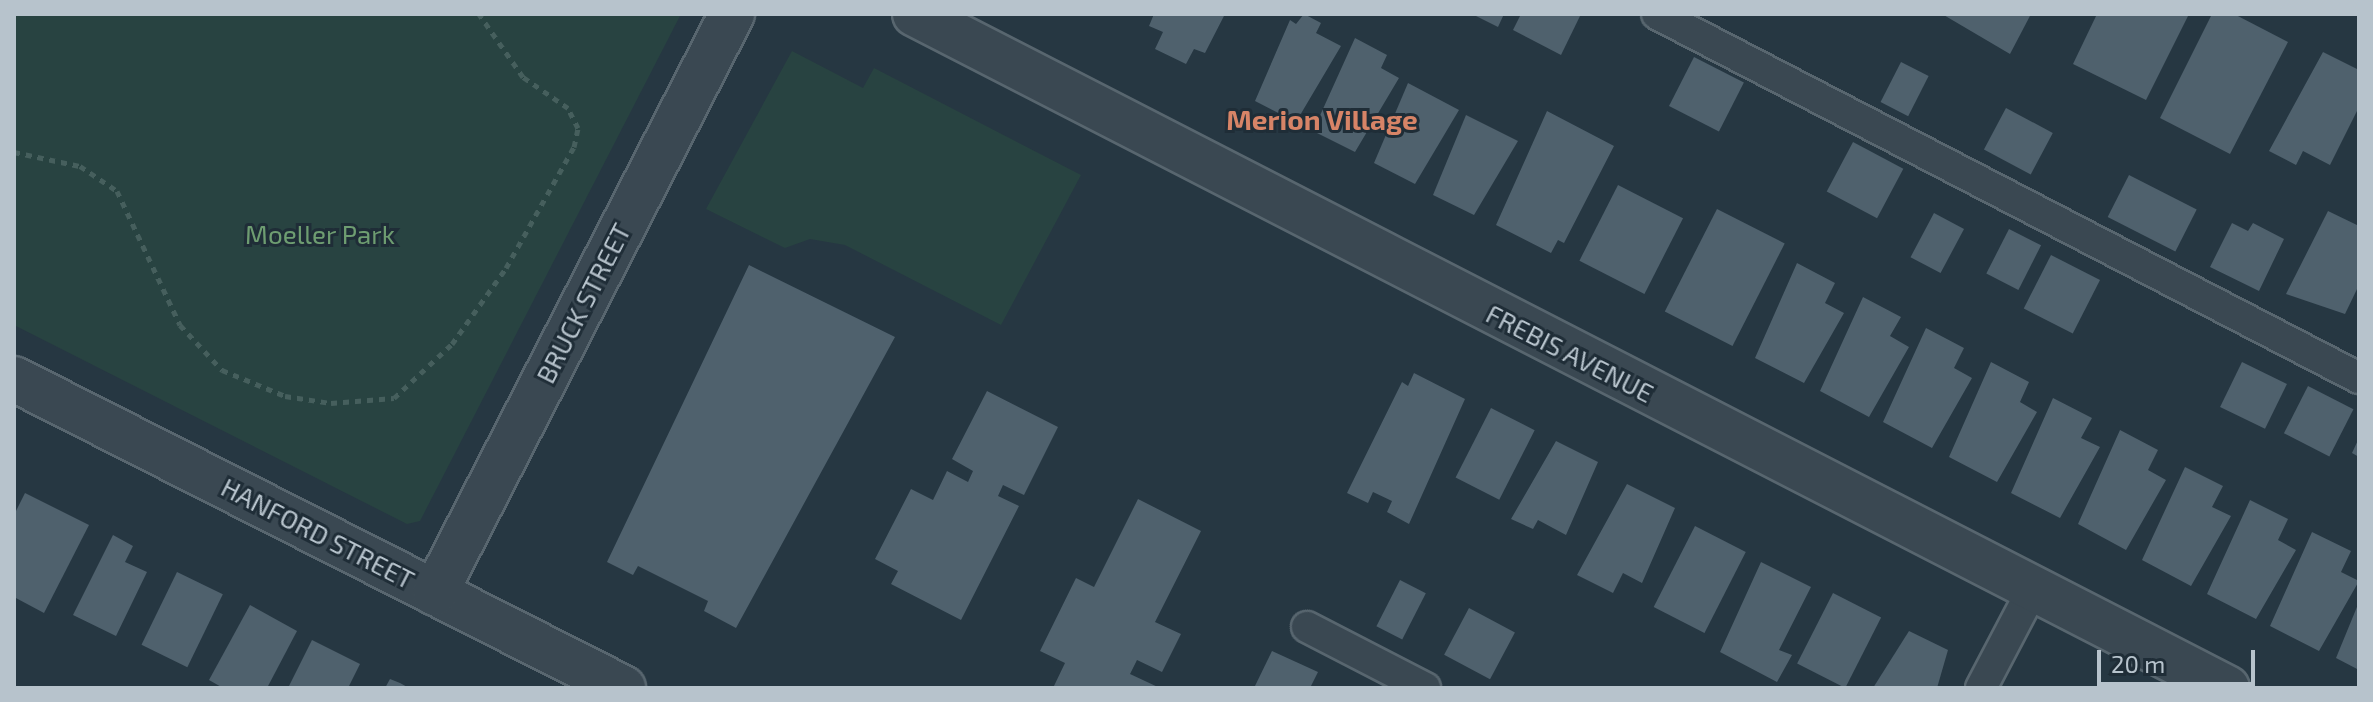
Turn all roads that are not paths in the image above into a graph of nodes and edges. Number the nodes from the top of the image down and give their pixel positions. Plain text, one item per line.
1 (732, 14) edge
2 (915, 14) edge
3 (1657, 14) edge
4 (2359, 378) edge
5 (14, 379) edge
6 (2033, 589) junction
7 (435, 593) junction
8 (1307, 627) dead end
9 (623, 688) edge
10 (1425, 688) edge
11 (1981, 688) edge
12 (2227, 688) edge

1 - 7 street, BRUCK STREET
2 - 6 street, FREBIS AVENUE
3 - 4 lane
5 - 7 street, HANFORD STREET
6 - 11 lane
6 - 12 street, FREBIS AVENUE
7 - 9 street, HANFORD STREET
8 - 10 lane

